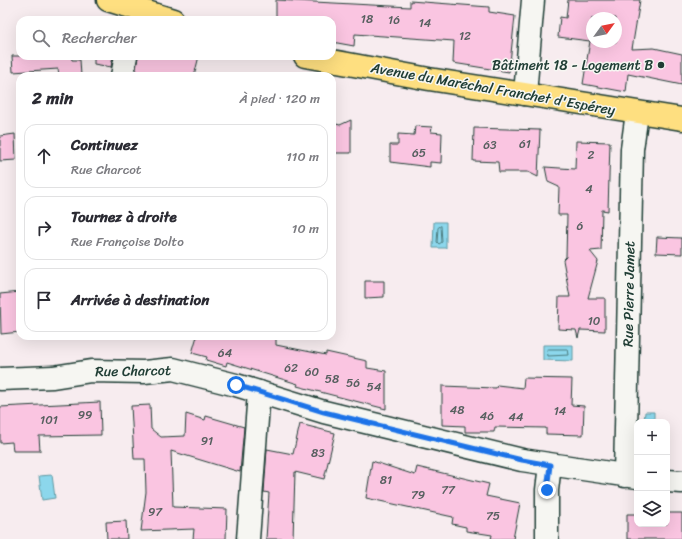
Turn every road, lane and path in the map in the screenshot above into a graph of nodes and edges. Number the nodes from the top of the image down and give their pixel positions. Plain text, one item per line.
1 (108, 0) edge
2 (533, 0) edge
3 (137, 15) edge
4 (125, 60) edge
5 (327, 60) edge
6 (123, 72) edge
7 (525, 94) junction
8 (637, 113) junction
9 (682, 119) edge
10 (0, 379) edge
11 (259, 392) junction
12 (550, 465) junction
13 (631, 477) edge
14 (670, 481) edge
15 (682, 482) edge
16 (248, 539) edge
17 (547, 539) edge

1 - 3 main road
2 - 7 street
4 - 6 street
5 - 7 main road, Avenue du Maréchal Franchet d'Espérey
7 - 8 main road, Avenue du Maréchal Franchet d'Espérey
8 - 9 main road, Avenue du Maréchal Franchet d'Espérey
8 - 13 street, Rue Pierre Jamet
10 - 11 street, Rue Charcot
11 - 12 street, Rue Charcot
11 - 16 street
12 - 13 street, Rue Charcot
12 - 17 street
14 - 15 street

